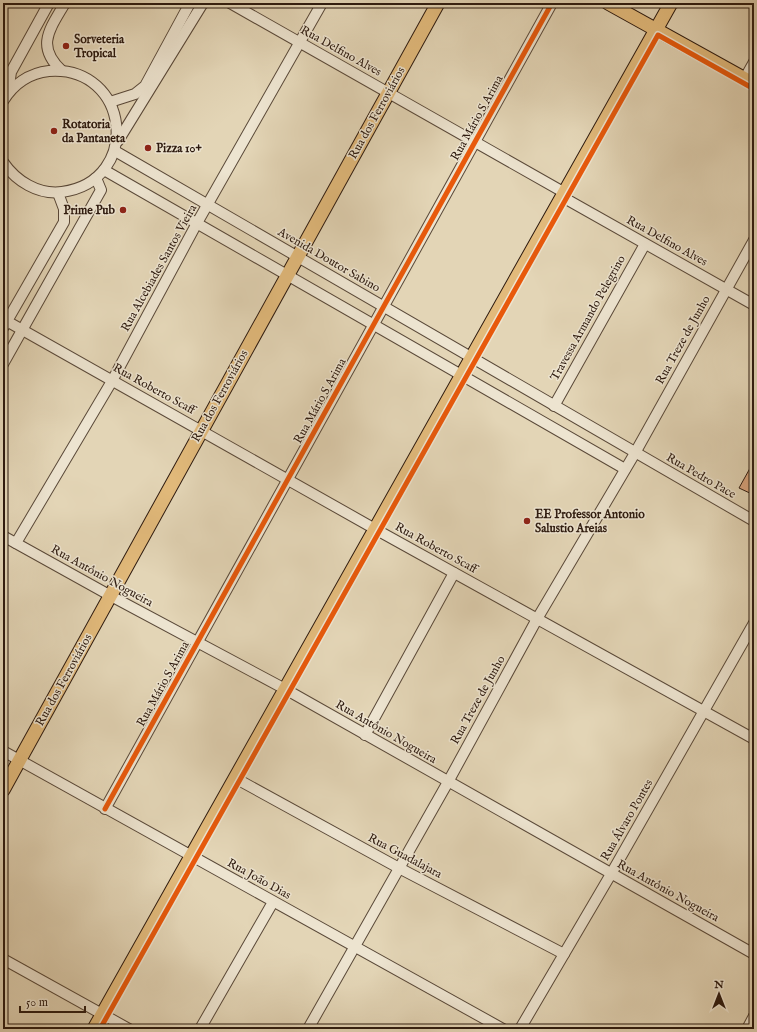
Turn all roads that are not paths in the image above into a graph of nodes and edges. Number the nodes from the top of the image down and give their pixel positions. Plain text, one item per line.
1 (49, 3) edge
2 (64, 3) edge
3 (190, 3) edge
4 (202, 3) edge
5 (230, 3) edge
6 (322, 3) edge
7 (438, 3) edge
8 (552, 3) edge
9 (608, 3) edge
10 (671, 3) edge
11 (656, 30) junction
12 (299, 42) junction
13 (754, 62) edge
14 (62, 70) junction
15 (749, 81) edge
16 (388, 92) junction
17 (5, 96) edge
18 (110, 102) junction
19 (475, 142) junction
20 (115, 148) junction
21 (3, 162) edge
22 (104, 170) junction
23 (96, 178) junction
24 (58, 192) junction
25 (566, 196) junction
26 (208, 205) junction
27 (197, 223) junction
28 (754, 240) edge
29 (645, 244) junction
30 (297, 257) junction
31 (287, 275) junction
32 (726, 289) junction
33 (754, 305) edge
34 (384, 307) junction
35 (4, 323) edge
36 (374, 325) junction
37 (22, 330) junction
38 (471, 358) junction
39 (3, 364) edge
40 (461, 375) junction
41 (112, 381) junction
42 (554, 406) junction
43 (200, 430) junction
44 (635, 453) junction
45 (625, 469) junction
46 (288, 480) junction
47 (753, 519) edge
48 (375, 529) junction
49 (3, 536) edge
50 (16, 543) junction
51 (454, 573) junction
52 (111, 596) junction
53 (537, 619) junction
54 (754, 623) edge
55 (197, 643) junction
56 (285, 689) junction
57 (704, 711) junction
58 (365, 735) junction
59 (754, 739) edge
60 (3, 750) edge
61 (20, 760) junction
62 (235, 778) junction
63 (448, 782) junction
64 (3, 790) edge
65 (105, 809) junction
66 (191, 856) junction
67 (399, 868) junction
68 (611, 874) junction
69 (272, 902) junction
70 (355, 947) junction
71 (564, 954) junction
72 (754, 954) edge
73 (3, 958) edge
74 (102, 1014) junction
75 (754, 1016) edge
76 (94, 1029) edge
77 (129, 1029) edge
78 (200, 1029) edge
79 (308, 1029) edge
80 (503, 1029) edge
81 (520, 1029) edge
82 (747, 1029) edge

1 - 17 street
2 - 14 street
3 - 18 street
4 - 20 street
5 - 12 street, Rua Delfino Alves
6 - 12 street, Rua Alcebiades Santos Vieira
7 - 16 main road, Rua dos Ferroviários
8 - 19 street, Rua Mário S Arima
9 - 11 main road
10 - 11 main road
11 - 15 main road
11 - 25 main road
12 - 16 street, Rua Delfino Alves
12 - 26 street, Rua Alcebiades Santos Vieira
13 - 15 street
14 - 17 street
14 - 18 street
16 - 19 street, Rua Delfino Alves
16 - 30 main road, Rua dos Ferroviários
18 - 20 street
19 - 25 street, Rua Delfino Alves
19 - 34 street, Rua Mário S Arima
20 - 22 street
20 - 26 street, Avenida Doutor Sabino
21 - 24 street
22 - 23 street
22 - 27 street
23 - 24 street
23 - 37 street
24 - 35 street
25 - 29 street, Rua Delfino Alves
25 - 38 main road
26 - 27 street, Rua Alcebiades Santos Vieira
26 - 30 street, Avenida Doutor Sabino
27 - 31 street
27 - 41 street, Rua Alcebiades Santos Vieira
28 - 32 street, Rua Treze de Junho
29 - 32 street, Rua Delfino Alves
29 - 42 street, Travessa Armando Pelegrino
30 - 31 main road, Rua dos Ferroviários
30 - 34 street, Avenida Doutor Sabino
31 - 36 street
31 - 43 main road, Rua dos Ferroviários
32 - 33 street, Rua Delfino Alves
32 - 44 street, Rua Treze de Junho
34 - 36 street, Rua Mário S Arima
34 - 38 street, Avenida Doutor Sabino
35 - 37 street, Rua Roberto Scaff
36 - 40 street
36 - 46 street, Rua Mário S Arima
37 - 39 street
37 - 41 street, Rua Roberto Scaff
38 - 40 main road
38 - 42 street, Avenida Doutor Sabino
40 - 45 street
40 - 48 main road
41 - 43 street, Rua Roberto Scaff
41 - 50 street, Rua Alcebiades Santos Vieira
42 - 44 street, Avenida Doutor Sabino
43 - 46 street, Rua Roberto Scaff
43 - 52 main road, Rua dos Ferroviários
44 - 45 street, Rua Treze de Junho
44 - 47 street, Rua Pedro Pace
45 - 53 street, Rua Treze de Junho
46 - 48 street, Rua Roberto Scaff
46 - 55 street, Rua Mário S Arima
48 - 51 street, Rua Roberto Scaff
48 - 56 main road
49 - 50 street, Rua Antônio Nogueira
50 - 52 street, Rua Antônio Nogueira
51 - 53 street, Rua Roberto Scaff
51 - 58 street
52 - 55 street, Rua Antônio Nogueira
52 - 61 main road, Rua dos Ferroviários
53 - 57 street, Rua Roberto Scaff
53 - 63 street, Rua Treze de Junho
54 - 57 street, Rua Álvaro Pontes
55 - 56 street, Rua Antônio Nogueira
55 - 65 street, Rua Mário S Arima
56 - 58 street, Rua Antônio Nogueira
56 - 62 main road
57 - 59 street, Rua Roberto Scaff
57 - 68 street, Rua Álvaro Pontes
58 - 63 street, Rua Antônio Nogueira
60 - 61 street, Rua João Dias
61 - 64 main road, Rua dos Ferroviários
61 - 65 street, Rua João Dias
62 - 66 main road
62 - 67 street, Rua Guadalajara
63 - 67 street, Rua Treze de Junho
63 - 68 street, Rua Antônio Nogueira
65 - 66 street, Rua João Dias
66 - 69 street, Rua João Dias
66 - 74 main road
67 - 70 street, Rua Treze de Junho
67 - 71 street, Rua Guadalajara
68 - 71 street, Rua Álvaro Pontes
68 - 72 street, Rua Antônio Nogueira
69 - 70 street, Rua João Dias
69 - 78 street
70 - 79 street, Rua Treze de Junho
70 - 80 street, Rua João Dias
71 - 81 street, Rua Álvaro Pontes
73 - 74 street
74 - 76 main road
74 - 77 street
75 - 82 street

